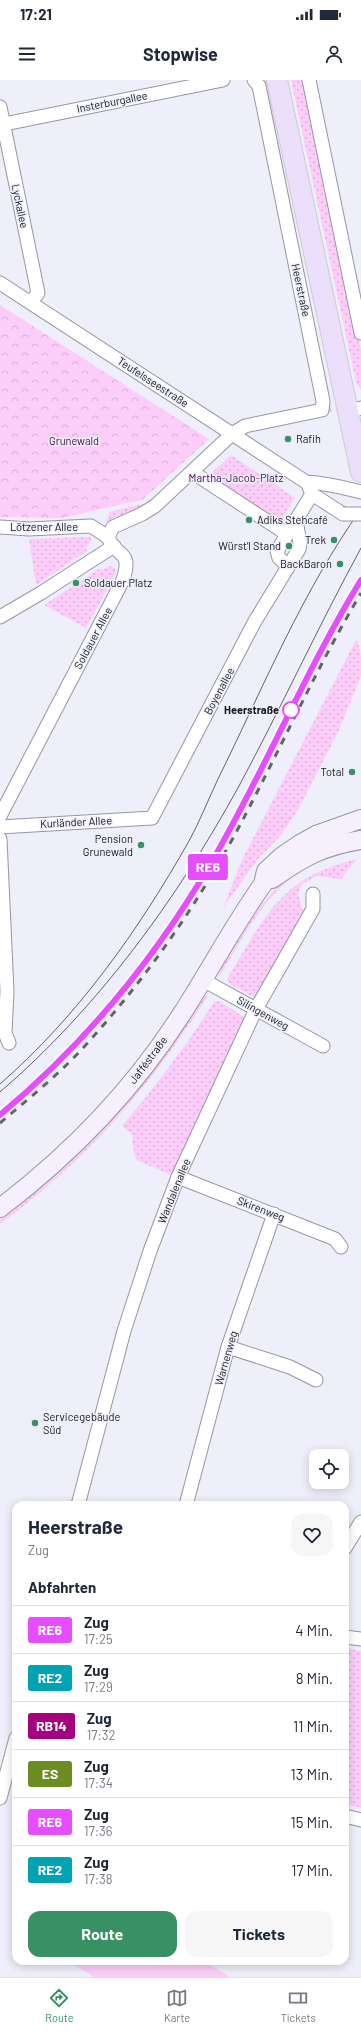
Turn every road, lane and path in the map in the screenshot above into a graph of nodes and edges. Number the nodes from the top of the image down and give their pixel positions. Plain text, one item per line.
1 (223, 80) edge
2 (254, 80) edge
3 (277, 80) edge
4 (309, 80) edge
5 (0, 107) edge
6 (2, 124) edge
7 (0, 283) edge
8 (31, 302) junction
9 (361, 333) edge
10 (355, 410) edge
11 (232, 434) junction
12 (192, 472) junction
13 (306, 482) junction
14 (359, 484) edge
15 (312, 494) junction
16 (361, 514) edge
17 (296, 520) junction
18 (0, 527) edge
19 (287, 534) junction
20 (111, 542) junction
21 (288, 566) junction
22 (0, 617) edge
23 (0, 816) edge
24 (152, 818) joint
25 (357, 822) edge
26 (0, 827) edge
27 (0, 839) edge
28 (361, 840) edge
29 (263, 884) junction
30 (313, 894) dead end
31 (203, 980) junction
32 (4, 991) edge
33 (256, 1009) junction
34 (9, 1043) dead end
35 (324, 1046) dead end
36 (178, 1178) junction
37 (0, 1208) edge
38 (274, 1214) junction
39 (341, 1247) dead end
40 (228, 1347) junction
41 (316, 1380) dead end
42 (79, 1501) edge
43 (187, 1501) edge
44 (361, 1522) edge
45 (349, 1542) edge
46 (349, 1638) edge
47 (361, 1640) edge
48 (12, 1753) edge
49 (0, 1798) edge
50 (349, 1817) edge
51 (361, 1820) edge

1 - 6 street, Insterburgallee
2 - 11 street, Heerstraße
3 - 10 main road, Heerstraße
4 - 9 street
5 - 6 street, Lyckallee
6 - 8 street, Lyckallee
7 - 8 street, Teufelsseestraße
8 - 11 street, Teufelsseestraße
10 - 14 main road, Heerstraße
11 - 12 street
11 - 13 street, Teufelsseestraße
12 - 19 street
12 - 20 street
13 - 14 street, Teufelsseestraße
13 - 15 street
15 - 16 street, bridge
15 - 17 street
17 - 19 street
17 - 21 street, Boyenallee
18 - 20 street, Lötzener Allee
19 - 21 street
20 - 22 street
20 - 23 street, Soldauer Allee
21 - 24 street, Boyenallee
24 - 26 street, Kurländer Allee
25 - 29 main road, Jafféstraße
27 - 32 street
28 - 29 main road, Jafféstraße
29 - 31 main road, Jafféstraße
30 - 33 street, Wandalenallee
31 - 33 street, Silingenweg
31 - 37 main road, Jafféstraße
32 - 34 street
33 - 35 street, Silingenweg
33 - 36 street, Wandalenallee
36 - 38 street, Skirenweg
36 - 42 street, Wandalenallee
38 - 39 street, Skirenweg
38 - 40 street, Warnenweg
40 - 41 street
40 - 43 street, Warnenweg
44 - 45 street
46 - 47 street
48 - 49 street
50 - 51 street

